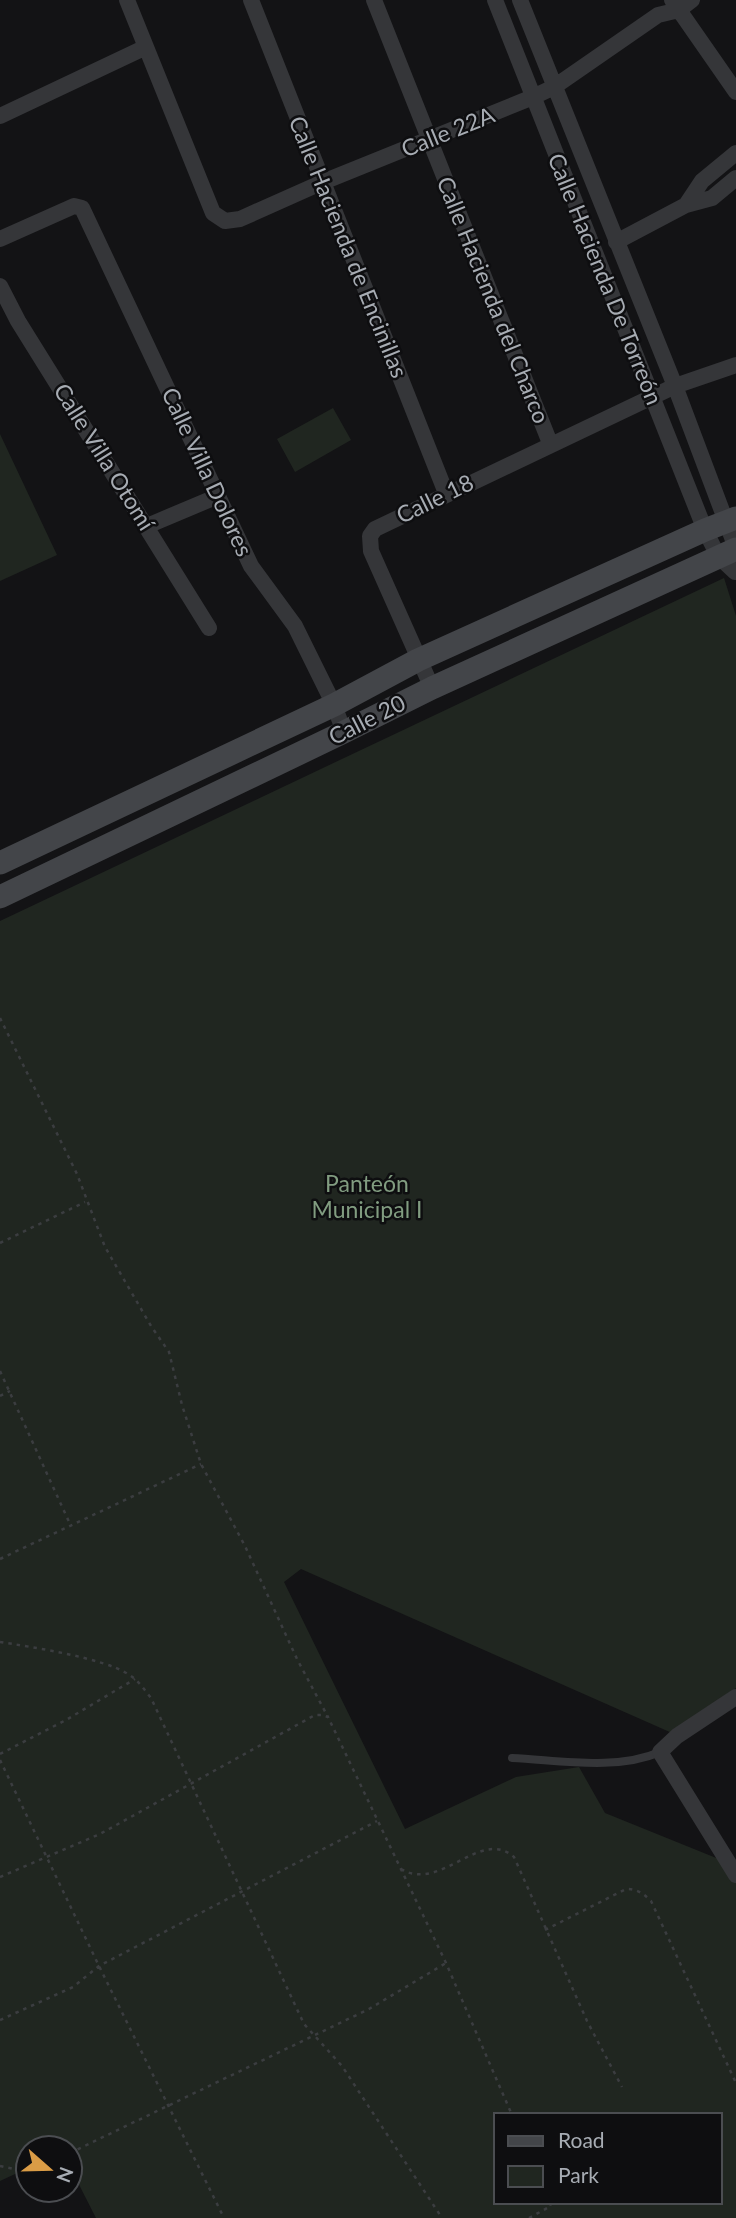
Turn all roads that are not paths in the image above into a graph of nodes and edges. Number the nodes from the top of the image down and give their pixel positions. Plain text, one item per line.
1 (127, 0) edge
2 (251, 0) edge
3 (374, 0) edge
4 (495, 0) edge
5 (520, 0) edge
6 (681, 3) edge
7 (661, 8) edge
8 (146, 47) junction
9 (554, 86) junction
10 (736, 92) edge
11 (533, 97) junction
12 (0, 117) edge
13 (429, 140) junction
14 (736, 153) edge
15 (736, 178) edge
16 (323, 182) junction
17 (686, 205) junction
18 (0, 239) edge
19 (616, 242) junction
20 (0, 286) edge
21 (736, 365) edge
22 (676, 386) junction
23 (653, 398) junction
24 (551, 443) junction
25 (446, 493) junction
26 (218, 496) junction
27 (722, 523) edge
28 (146, 526) junction
29 (732, 552) edge
30 (736, 573) edge
31 (552, 599) junction
32 (564, 627) junction
33 (209, 628) dead end
34 (418, 660) junction
35 (432, 688) junction
36 (334, 705) junction
37 (344, 732) junction
38 (68, 830) junction
39 (80, 859) junction
40 (0, 863) edge
41 (0, 897) edge
42 (736, 1697) edge
43 (660, 1752) junction
44 (512, 1758) dead end
45 (736, 1875) edge

1 - 8 street
2 - 16 street, Calle Hacienda de Encinillas
3 - 13 street, Calle Hacienda del Charco
4 - 11 street, Calle Hacienda De Torreón
5 - 9 street, Calle Hacienda De Torreón
6 - 7 street, Calle 22A
6 - 10 street
7 - 9 street, Calle 22A
8 - 12 street
8 - 16 street, Calle 22A
9 - 11 street, Calle 22A
9 - 19 street, Calle Hacienda De Torreón
11 - 13 street, Calle 22A
11 - 23 street, Calle Hacienda De Torreón
13 - 16 street, Calle 22A
13 - 24 street, Calle Hacienda del Charco
14 - 17 street
15 - 17 street
16 - 25 street, Calle Hacienda de Encinillas
17 - 19 street
18 - 26 street, Calle Villa Dolores
19 - 22 street, Calle Hacienda De Torreón
20 - 28 street, Calle Villa Otomí
21 - 22 street, Calle 18
22 - 23 street, Calle 18
22 - 27 street, Calle Hacienda De Torreón
23 - 24 street, Calle 18
23 - 27 street, Calle Hacienda De Torreón
24 - 25 street, Calle 18
25 - 34 street, Calle 18
26 - 28 street
26 - 36 street, Calle Villa Dolores
27 - 29 street, Calle Hacienda De Torreón
27 - 31 main road, Calle 20
28 - 33 street, Calle Villa Otomí
29 - 30 street
29 - 32 main road, Calle 20
31 - 32 main road
31 - 34 main road, Calle 20
32 - 35 main road, Calle 20
34 - 35 street, Calle 18
34 - 36 main road, Calle 20
35 - 37 main road, Calle 20
36 - 37 street, Calle Villa Dolores
36 - 38 main road, Calle 20
37 - 39 main road, Calle 20
38 - 39 main road
38 - 40 main road, Calle 20
39 - 41 main road, Calle 20
42 - 43 street
43 - 44 lane
43 - 45 street

